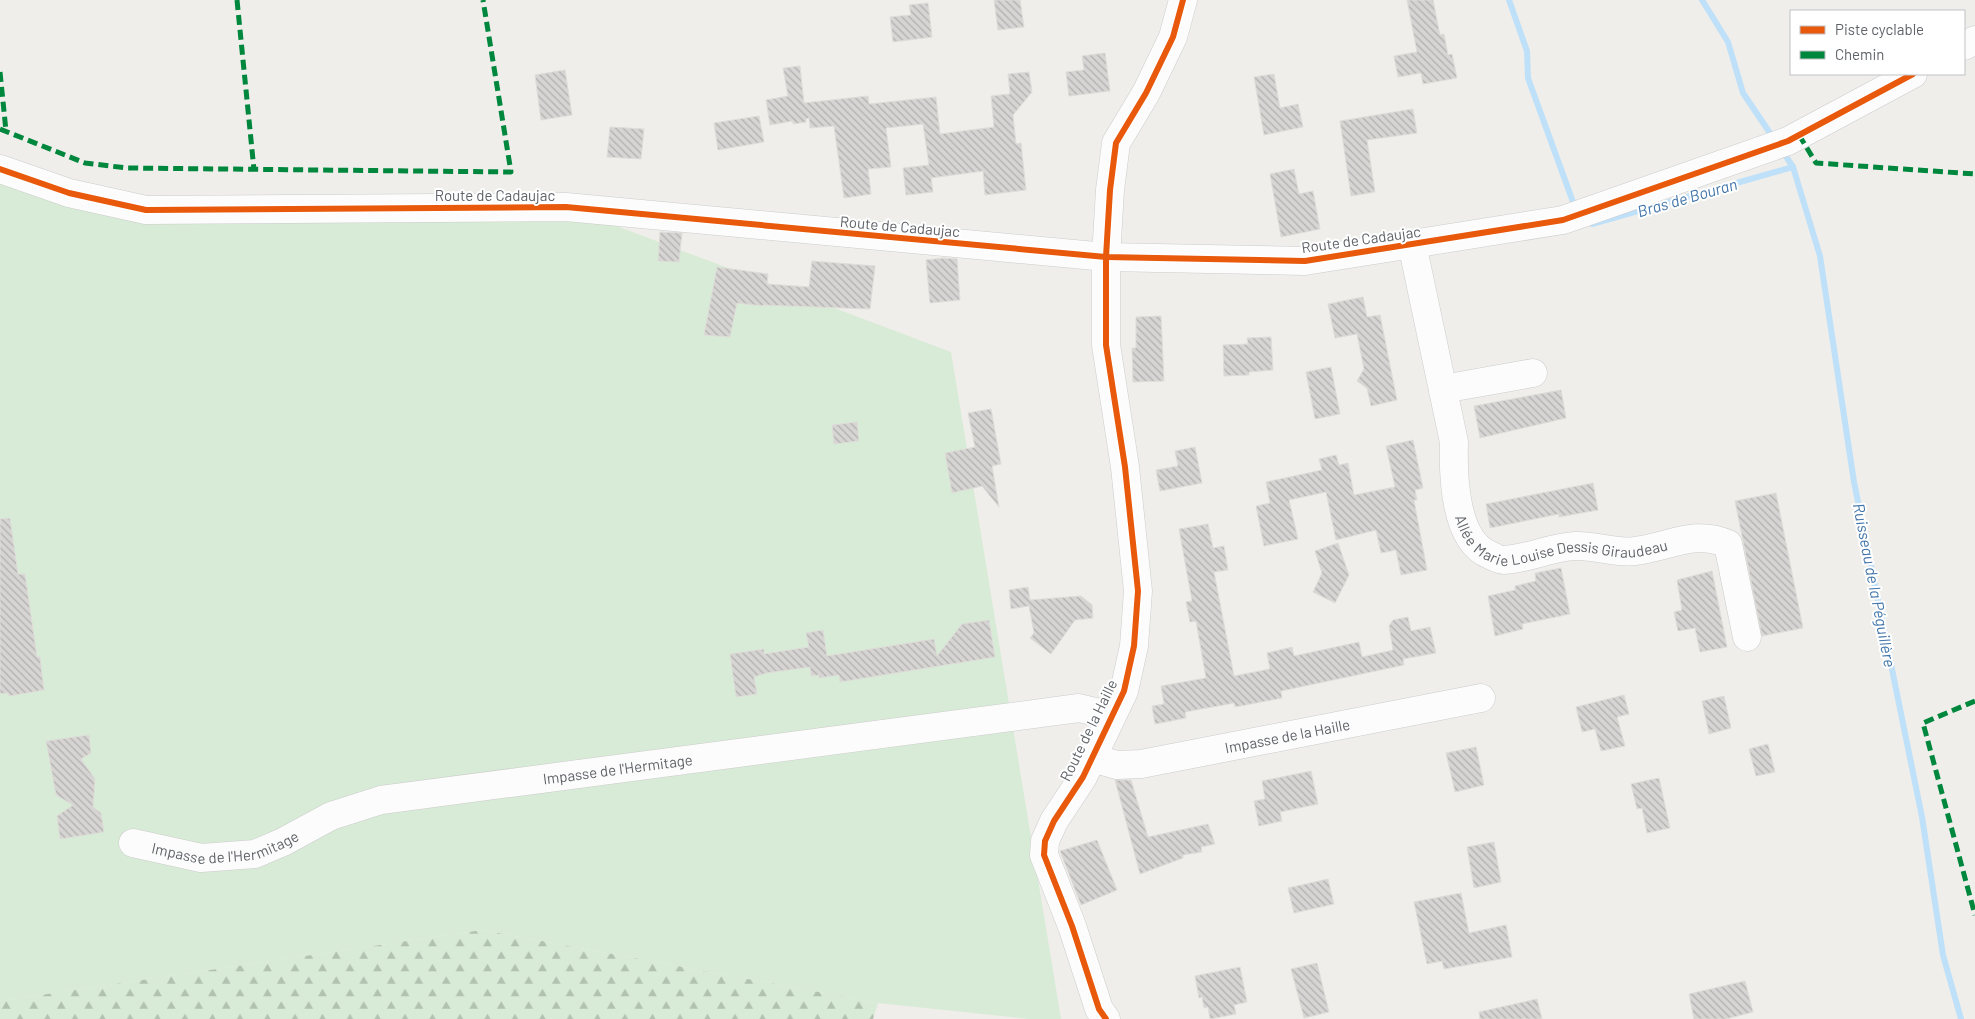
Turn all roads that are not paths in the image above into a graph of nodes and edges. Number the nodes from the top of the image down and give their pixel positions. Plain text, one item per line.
1 (1183, 0) edge
2 (1911, 75) edge
3 (0, 169) edge
4 (1412, 244) junction
5 (1106, 257) junction
6 (1533, 373) dead end
7 (1443, 389) junction
8 (1747, 637) dead end
9 (1481, 698) dead end
10 (1112, 716) junction
11 (1092, 758) junction
12 (133, 843) dead end
13 (1106, 1019) edge

1 - 5 street, Route de la Haille
2 - 4 street, Route de Cadaujac
3 - 5 street, Route de Cadaujac
4 - 5 street, Route de Cadaujac
4 - 7 street, Allée Marie Louise Dessis Giraudeau
5 - 10 street, Route de la Haille
6 - 7 street
7 - 8 street, Allée Marie Louise Dessis Giraudeau
9 - 11 street, Impasse de la Haille
10 - 11 street, Route de la Haille
10 - 12 street, Impasse de l'Hermitage
11 - 13 street, Route de la Haille

